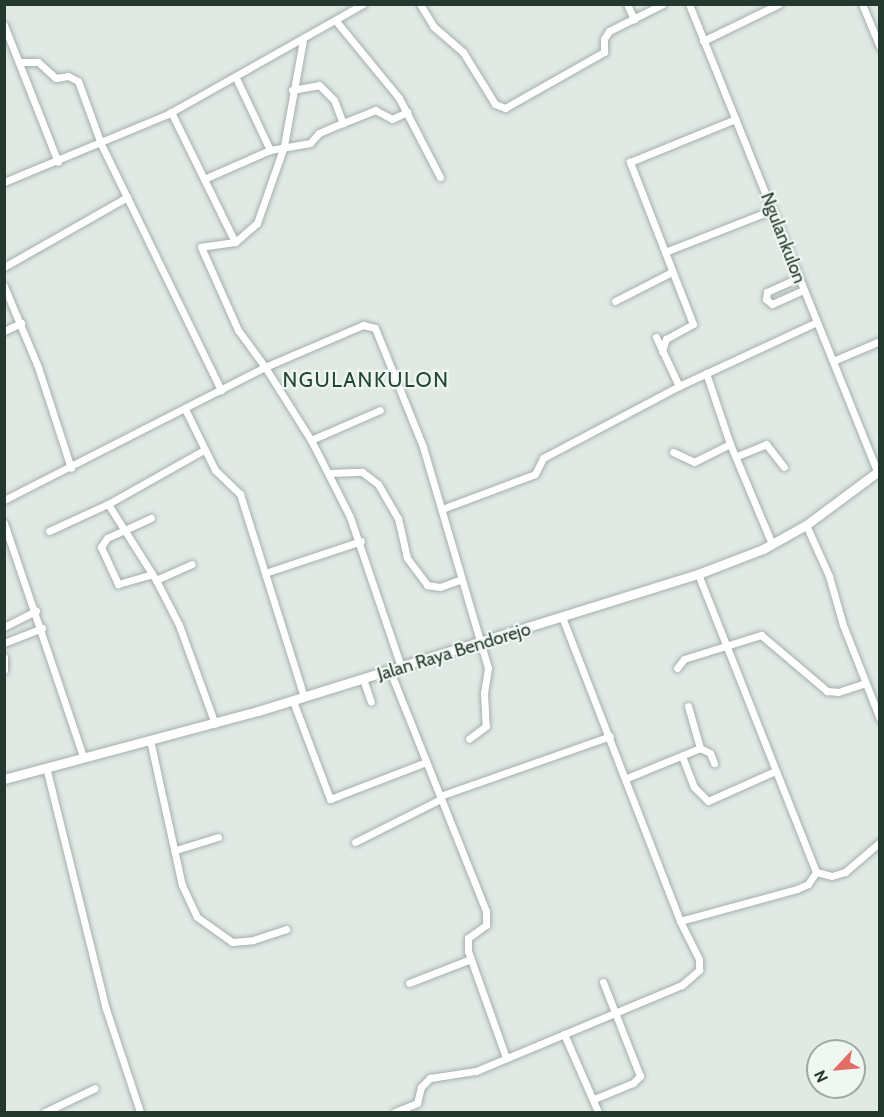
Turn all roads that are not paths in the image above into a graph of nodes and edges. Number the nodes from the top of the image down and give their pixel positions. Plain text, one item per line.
1 (363, 4) edge
2 (420, 4) edge
3 (627, 4) edge
4 (663, 4) edge
5 (689, 4) edge
6 (778, 4) edge
7 (862, 4) edge
8 (634, 20) junction
9 (336, 21) junction
10 (4, 25) edge
11 (303, 40) junction
12 (703, 41) junction
13 (879, 46) edge
14 (19, 62) junction
15 (236, 78) junction
16 (292, 90) junction
17 (171, 112) junction
18 (407, 112) junction
19 (736, 119) junction
20 (343, 123) junction
21 (101, 144) junction
22 (282, 147) junction
23 (270, 150) junction
24 (58, 162) junction
25 (440, 177) dead end
26 (204, 179) junction
27 (4, 182) edge
28 (127, 197) junction
29 (772, 210) junction
30 (235, 242) junction
31 (665, 252) junction
32 (4, 267) edge
33 (672, 272) junction
34 (798, 278) junction
35 (4, 286) edge
36 (803, 290) junction
37 (615, 301) dead end
38 (21, 323) junction
39 (815, 323) junction
40 (4, 331) edge
41 (656, 337) dead end
42 (879, 341) edge
43 (662, 351) junction
44 (832, 361) junction
45 (265, 367) junction
46 (706, 373) junction
47 (679, 387) junction
48 (221, 390) junction
49 (185, 409) junction
50 (380, 410) dead end
51 (311, 440) junction
52 (730, 444) junction
53 (204, 450) junction
54 (673, 452) dead end
55 (737, 456) junction
56 (784, 467) dead end
57 (71, 468) junction
58 (878, 471) edge
59 (329, 473) junction
60 (4, 500) edge
61 (108, 504) junction
62 (442, 509) junction
63 (151, 518) dead end
64 (4, 523) edge
65 (806, 525) junction
66 (123, 530) junction
67 (50, 531) dead end
68 (361, 541) junction
69 (772, 544) junction
70 (192, 564) dead end
71 (265, 573) junction
72 (698, 574) junction
73 (154, 577) junction
74 (462, 579) junction
75 (36, 611) junction
76 (563, 619) junction
77 (4, 627) edge
78 (42, 628) junction
79 (4, 643) edge
80 (481, 645) junction
81 (725, 645) junction
82 (4, 657) edge
83 (401, 667) junction
84 (677, 668) dead end
85 (4, 670) edge
86 (390, 671) junction
87 (363, 679) junction
88 (866, 682) junction
89 (304, 697) junction
90 (293, 701) junction
91 (371, 702) dead end
92 (688, 706) dead end
93 (879, 719) edge
94 (215, 724) junction
95 (610, 736) junction
96 (469, 739) dead end
97 (150, 740) junction
98 (700, 748) junction
99 (682, 756) junction
100 (83, 757) junction
101 (426, 762) junction
102 (714, 763) dead end
103 (46, 767) junction
104 (775, 771) junction
105 (4, 778) edge
106 (627, 778) junction
107 (440, 797) junction
108 (218, 837) dead end
109 (355, 842) dead end
110 (879, 842) edge
111 (176, 850) junction
112 (816, 872) junction
113 (680, 921) junction
114 (286, 929) dead end
115 (471, 958) junction
116 (603, 982) dead end
117 (409, 983) dead end
118 (616, 1014) junction
119 (564, 1035) junction
120 (506, 1058) junction
121 (95, 1088) dead end
122 (594, 1099) junction
123 (45, 1113) edge
124 (140, 1113) edge
125 (395, 1113) edge
126 (598, 1113) edge

1 - 9 street
2 - 8 street
3 - 8 street
4 - 8 street
5 - 12 street, Ngulankulon
6 - 12 street
7 - 13 street
9 - 11 street
9 - 18 street
10 - 14 street
11 - 15 street
11 - 16 street
12 - 19 street, Ngulankulon
14 - 21 street
14 - 24 street
15 - 17 street
15 - 23 street
16 - 20 street
16 - 22 street
17 - 21 street
17 - 26 street
18 - 20 street
18 - 25 street
19 - 29 street, Ngulankulon
19 - 31 street
20 - 22 street
21 - 24 street
21 - 28 street
22 - 23 street
22 - 30 street
23 - 26 street
24 - 27 street
26 - 30 street
28 - 32 street
28 - 48 street
29 - 31 street
29 - 34 street, Ngulankulon
30 - 45 street
31 - 33 street
33 - 37 street
33 - 43 street
34 - 36 street, Ngulankulon
34 - 36 street
35 - 38 street
36 - 39 street, Ngulankulon
38 - 40 street
38 - 57 street
39 - 44 street, Ngulankulon
39 - 46 street
41 - 43 street
42 - 44 street
43 - 47 street
44 - 58 street, Ngulankulon
45 - 48 street
45 - 51 street
45 - 62 street
46 - 47 street
46 - 52 street
47 - 62 street
48 - 49 street
49 - 53 street
49 - 57 street
50 - 51 street
51 - 59 street
52 - 54 street
52 - 55 street
53 - 61 street
53 - 71 street
55 - 56 street
55 - 69 street
57 - 60 street
58 - 65 main road, Jalan Raya Bendorejo
59 - 68 street
59 - 74 street
61 - 66 street
61 - 67 street
62 - 74 street
63 - 66 street
64 - 75 street
65 - 69 main road, Jalan Raya Bendorejo
65 - 88 street
66 - 73 street
66 - 73 street
68 - 71 street
68 - 83 street
69 - 72 main road, Jalan Raya Bendorejo
70 - 73 street
71 - 89 street
72 - 76 main road, Jalan Raya Bendorejo
72 - 81 street
73 - 94 street
74 - 80 street
75 - 77 street
75 - 78 street
76 - 80 main road, Jalan Raya Bendorejo
76 - 95 street
78 - 79 street
78 - 100 street
80 - 83 main road, Jalan Raya Bendorejo
80 - 96 street
81 - 84 street
81 - 88 street
81 - 104 street
82 - 85 street
83 - 86 main road, Jalan Raya Bendorejo
86 - 87 main road, Jalan Raya Bendorejo
86 - 101 street
87 - 89 main road, Jalan Raya Bendorejo
87 - 91 street
88 - 93 street
89 - 90 main road, Jalan Raya Bendorejo
90 - 94 main road, Jalan Raya Bendorejo
90 - 101 street
92 - 98 street
94 - 97 main road, Jalan Raya Bendorejo
95 - 106 street
95 - 107 street
97 - 100 main road, Jalan Raya Bendorejo
97 - 111 street
98 - 99 street
98 - 102 street
99 - 104 street
99 - 106 street
100 - 103 main road, Jalan Raya Bendorejo
101 - 107 street
103 - 105 main road, Jalan Raya Bendorejo
103 - 124 street
104 - 112 street
106 - 113 street
107 - 109 street
107 - 115 street
108 - 111 street
110 - 112 street
111 - 114 street
112 - 113 street
113 - 118 street
115 - 117 street
115 - 120 street
116 - 118 street
118 - 119 street
118 - 122 street
119 - 120 street
119 - 122 street
120 - 125 street
121 - 123 street
122 - 126 street

